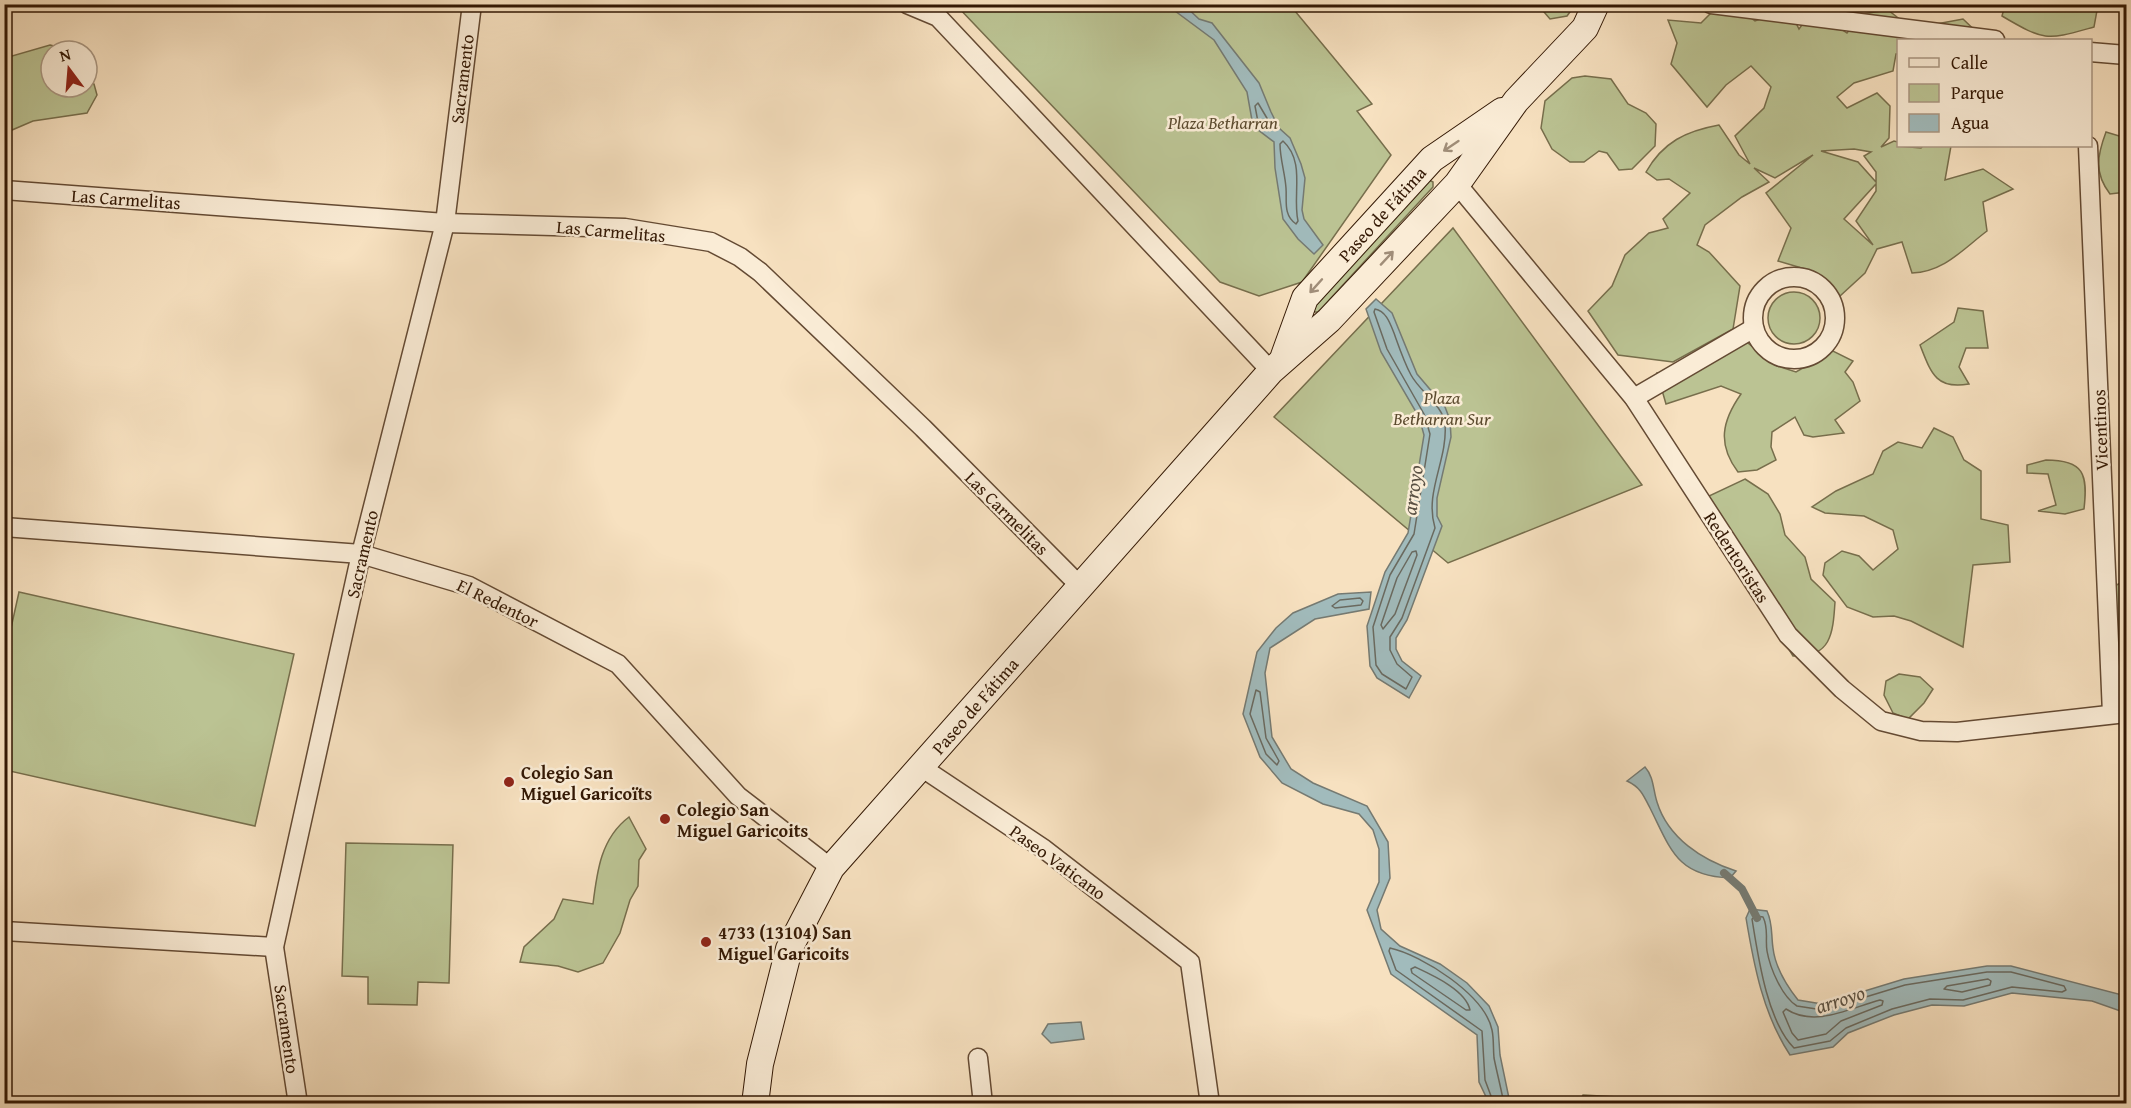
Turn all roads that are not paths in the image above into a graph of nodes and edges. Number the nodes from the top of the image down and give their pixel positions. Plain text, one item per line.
1 (472, 4) edge
2 (907, 4) edge
3 (1596, 4) edge
4 (1711, 4) edge
5 (1987, 39) edge
6 (2092, 52) edge
7 (2127, 55) edge
8 (1516, 101) junction
9 (2088, 147) edge
10 (1457, 184) junction
11 (4, 190) edge
12 (445, 223) junction
13 (1754, 328) junction
14 (1277, 364) junction
15 (1634, 398) junction
16 (4, 527) edge
17 (361, 554) junction
18 (1080, 586) junction
19 (2119, 714) edge
20 (921, 767) junction
21 (831, 868) junction
22 (4, 931) edge
23 (274, 947) junction
24 (978, 1058) dead end
25 (298, 1104) edge
26 (755, 1104) edge
27 (983, 1104) edge
28 (1210, 1104) edge

1 - 12 street, Sacramento
2 - 14 street
3 - 8 street, Paseo de Fátima
4 - 5 street
6 - 7 street
8 - 10 street, Paseo de Fátima
8 -> 14 street, Paseo de Fátima
9 - 19 street, Vicentinos
14 -> 10 street, Paseo de Fátima
10 - 15 street, Redentoristas
11 - 12 street, Las Carmelitas
12 - 17 street, Sacramento
12 - 18 street, Las Carmelitas
13 - 13 street
13 - 15 street
14 - 18 street, Paseo de Fátima
15 - 19 street, Redentoristas
16 - 17 street, El Redentor
17 - 21 street, El Redentor
17 - 23 street, Sacramento
18 - 20 street, Paseo de Fátima
20 - 21 street, Paseo de Fátima
20 - 28 street, Paseo Vaticano
21 - 26 street, Paseo de Fátima
22 - 23 street
23 - 25 street, Sacramento
24 - 27 street

